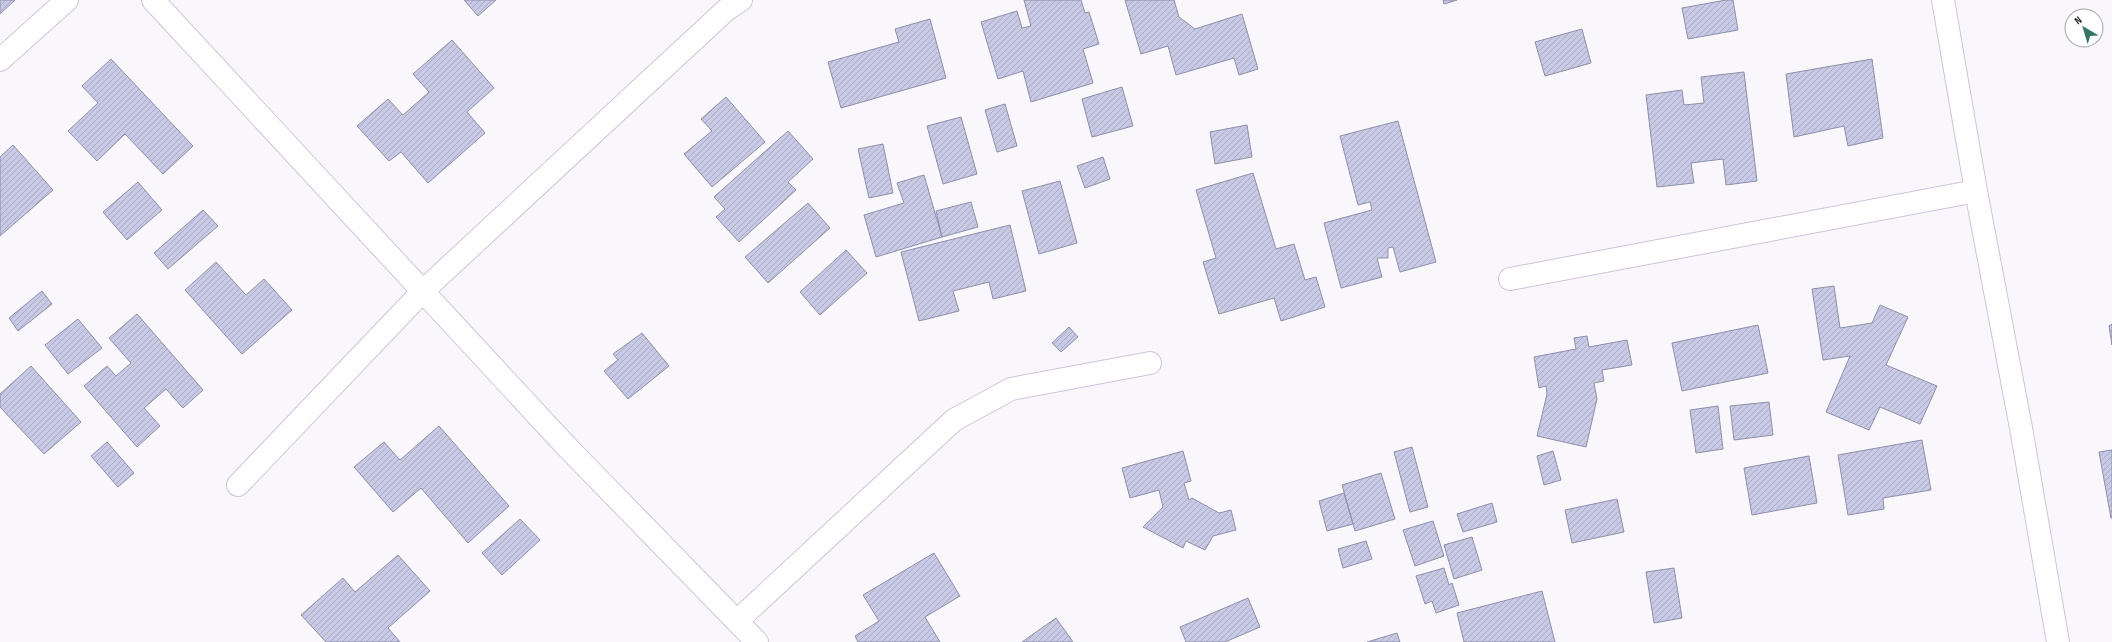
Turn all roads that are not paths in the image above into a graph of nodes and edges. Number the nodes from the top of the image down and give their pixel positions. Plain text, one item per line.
1 (67, 0) edge
2 (153, 0) edge
3 (741, 0) edge
4 (1943, 0) edge
5 (0, 60) edge
6 (1976, 190) junction
7 (1510, 280) dead end
8 (424, 290) junction
9 (1150, 363) dead end
10 (238, 485) dead end
11 (738, 621) junction
12 (757, 642) edge
13 (2058, 642) edge

1 - 5 street
2 - 8 street
3 - 8 street
4 - 6 street
6 - 7 street
6 - 13 street
8 - 10 street
8 - 11 street
9 - 11 street
11 - 12 street

